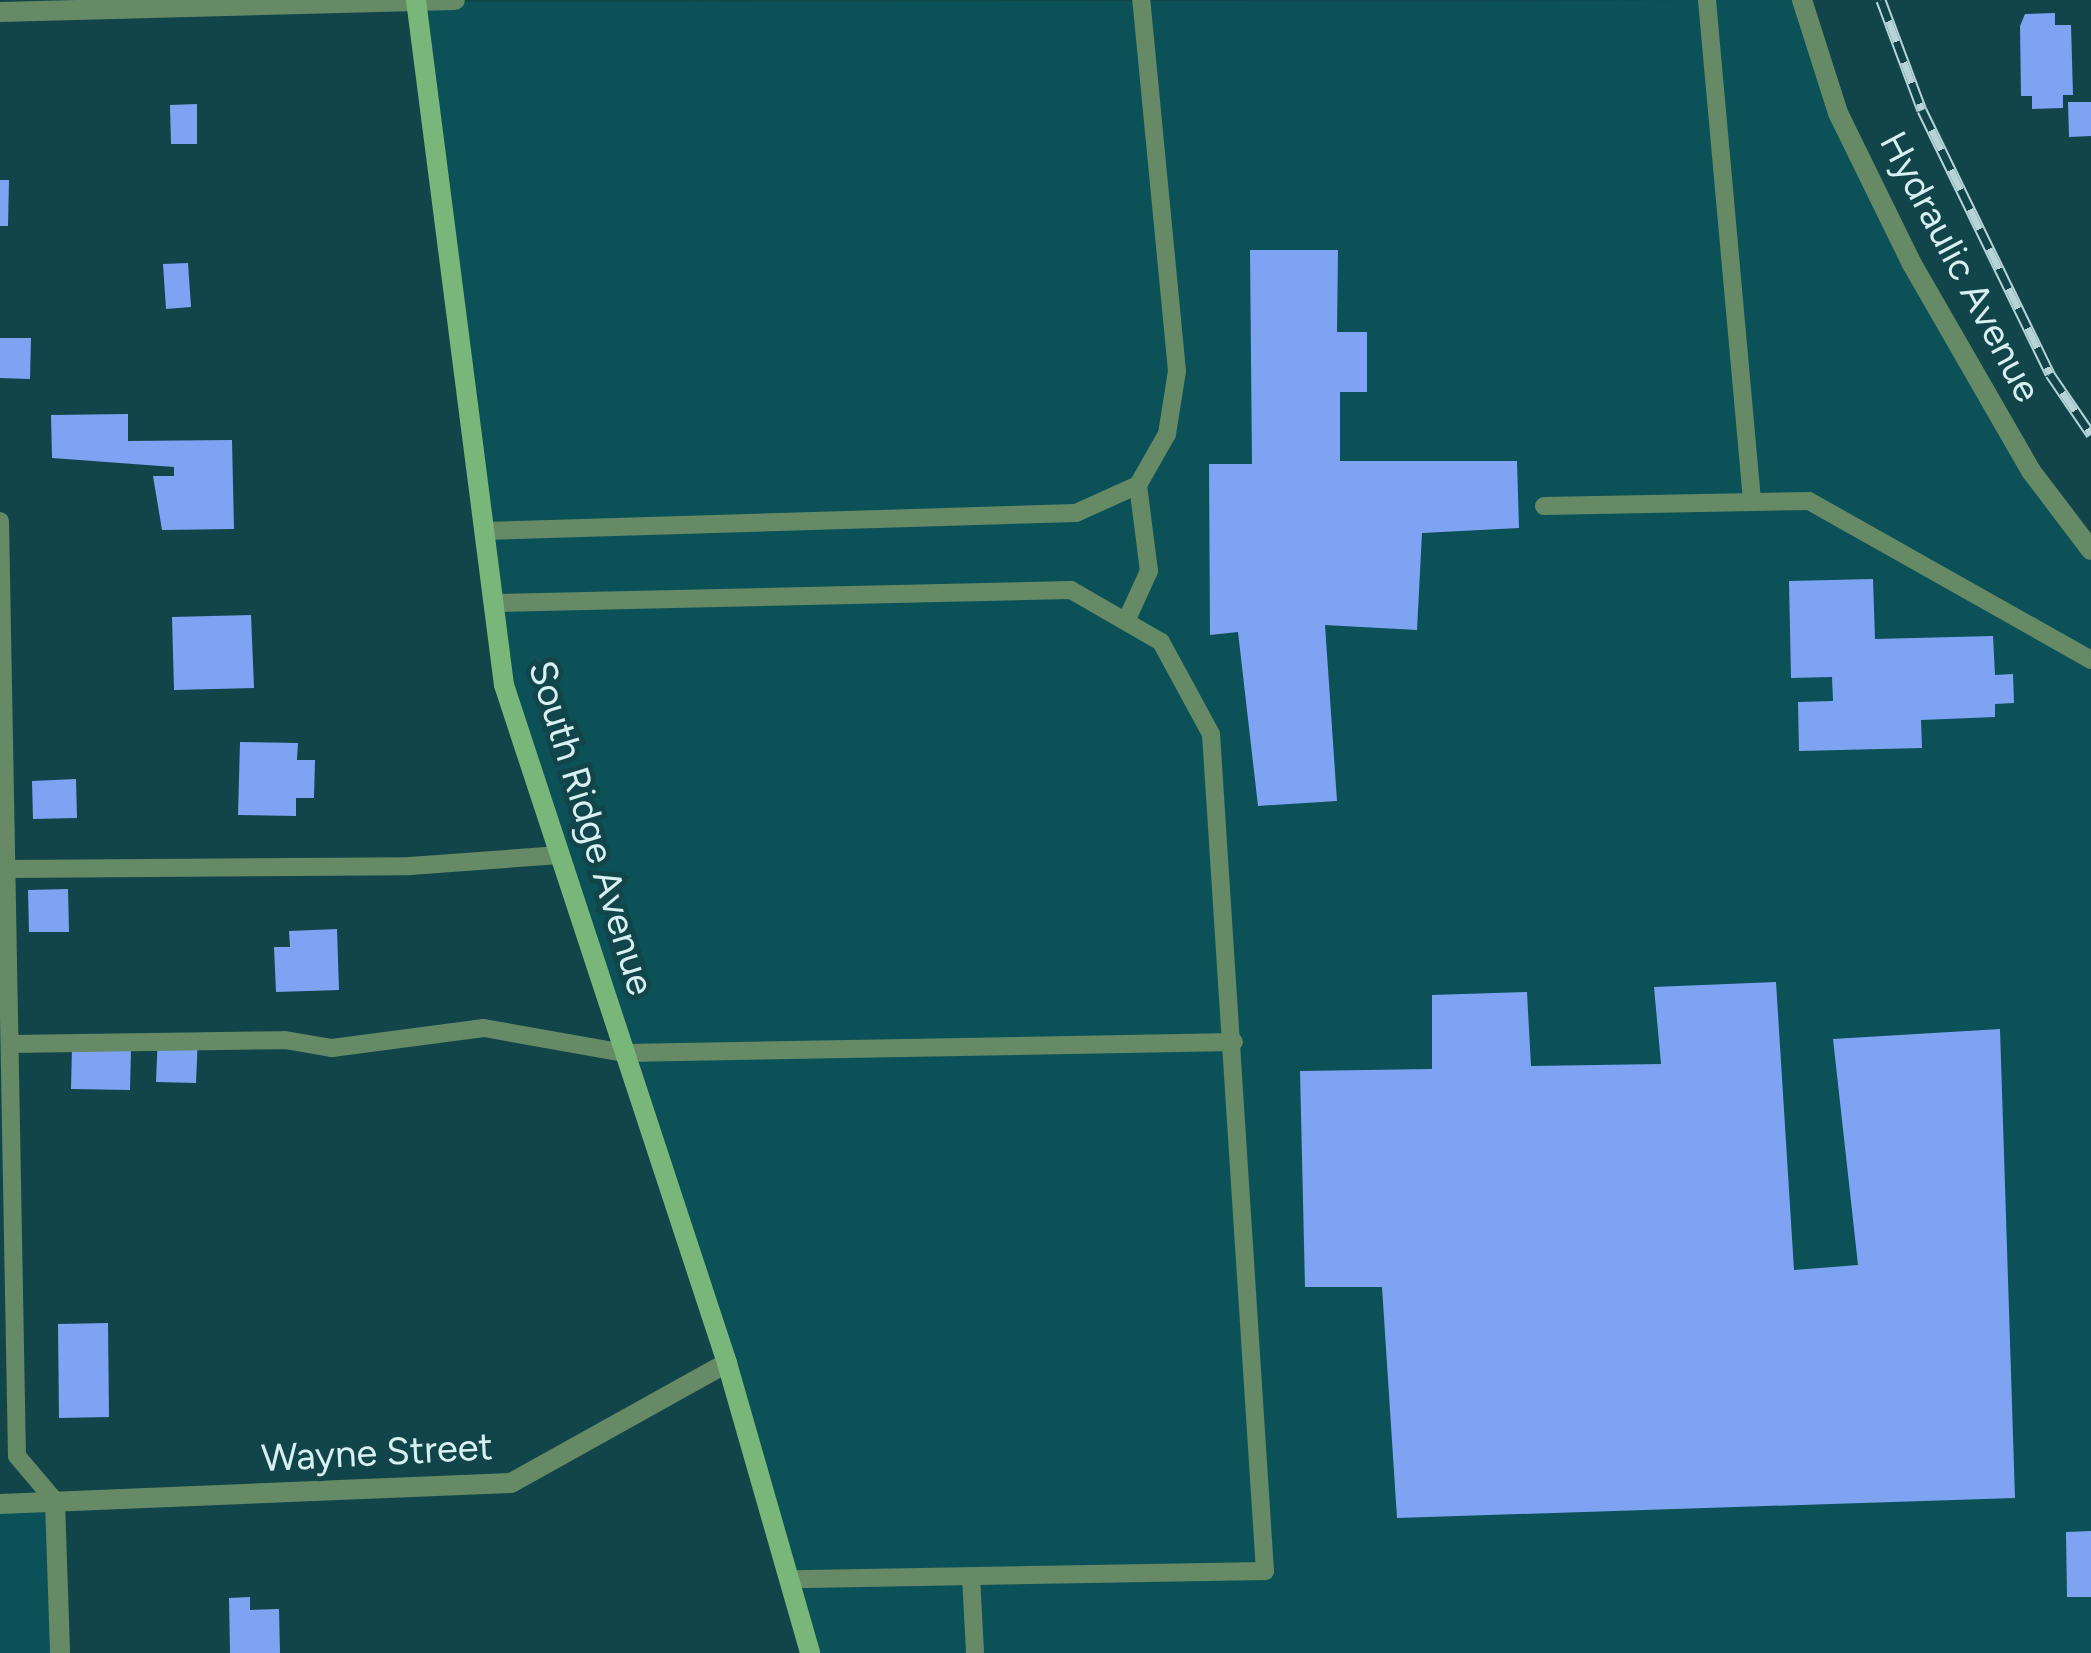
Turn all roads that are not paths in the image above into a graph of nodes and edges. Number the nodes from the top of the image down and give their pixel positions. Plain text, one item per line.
1 (456, 0) edge
2 (1141, 0) edge
3 (1706, 0) edge
4 (1802, 0) edge
5 (416, 1) edge
6 (0, 12) edge
7 (1138, 486) junction
8 (1752, 500) junction
9 (1544, 506) dead end
10 (0, 522) edge
11 (484, 531) junction
12 (2091, 550) edge
13 (494, 603) junction
14 (1128, 617) junction
15 (2091, 660) edge
16 (560, 855) junction
17 (6, 869) junction
18 (1234, 1042) junction
19 (10, 1044) junction
20 (624, 1052) junction
21 (727, 1363) junction
22 (55, 1501) junction
23 (0, 1504) edge
24 (970, 1576) junction
25 (793, 1579) junction
26 (60, 1653) edge
27 (810, 1653) edge
28 (975, 1653) edge

1 - 5 street
2 - 7 lane
3 - 8 lane
4 - 12 street, Hydraulic Avenue
5 - 6 street
5 - 11 street, South Ridge Avenue
7 - 11 lane
7 - 14 lane
8 - 9 lane
8 - 15 lane
10 - 17 lane
11 - 13 street, South Ridge Avenue
13 - 14 lane
13 - 16 street, South Ridge Avenue
14 - 18 lane
16 - 17 lane
16 - 20 street, South Ridge Avenue
17 - 19 lane
18 - 20 lane
18 - 24 lane
19 - 20 lane
19 - 22 lane
20 - 21 street, South Ridge Avenue
21 - 22 street, Wayne Street
21 - 25 street, South Ridge Avenue
22 - 23 street, Wayne Street
22 - 26 street
24 - 25 lane
24 - 28 lane
25 - 27 street, South Ridge Avenue

